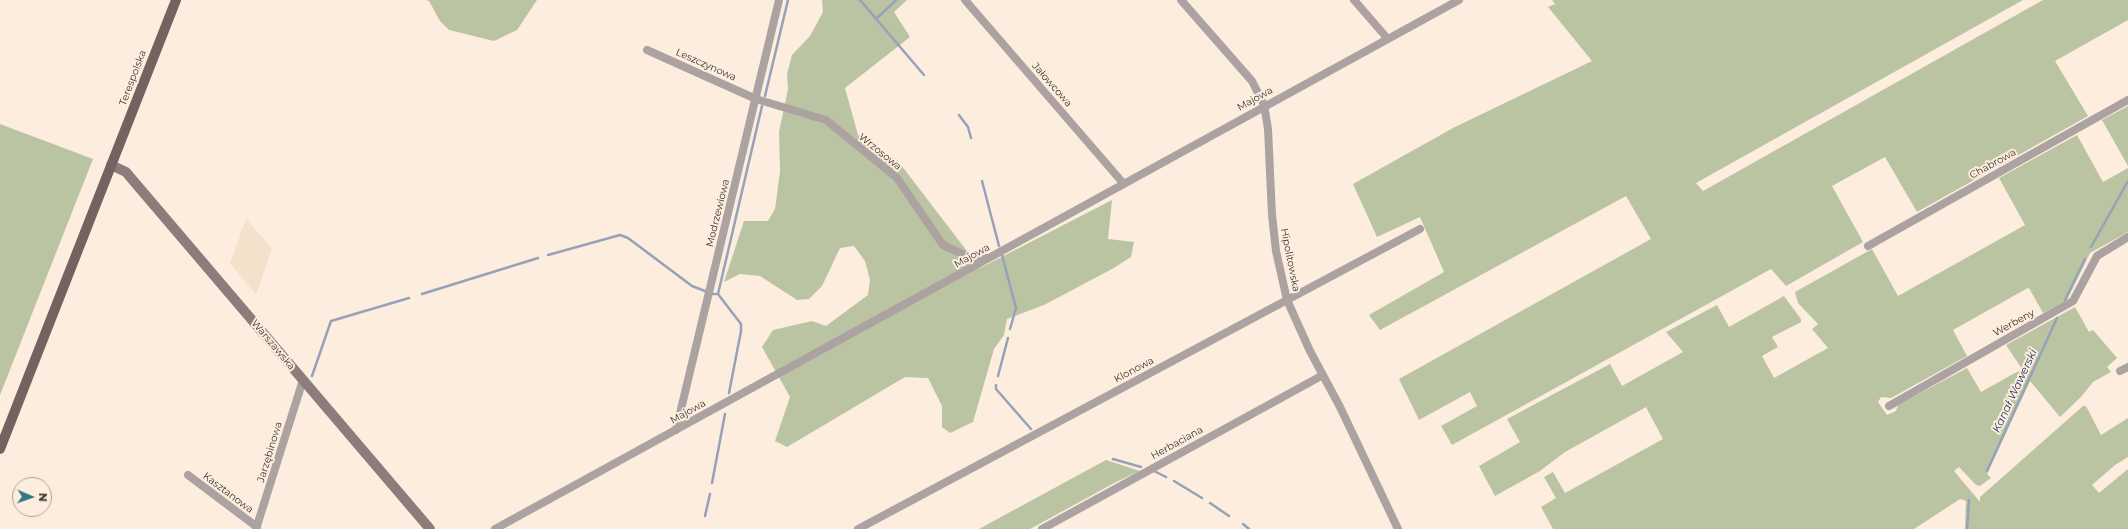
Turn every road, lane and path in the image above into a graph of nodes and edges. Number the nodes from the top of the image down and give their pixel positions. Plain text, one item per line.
1 (176, 0) edge
2 (779, 0) edge
3 (965, 0) edge
4 (1181, 0) edge
5 (1354, 0) edge
6 (1459, 0) edge
7 (1387, 38) junction
8 (647, 50) dead end
9 (756, 99) junction
10 (2128, 100) edge
11 (1264, 105) junction
12 (111, 165) junction
13 (1123, 183) junction
14 (1420, 229) dead end
15 (2128, 238) edge
16 (1868, 246) dead end
17 (989, 258) junction
18 (1287, 300) junction
19 (2128, 367) edge
20 (2120, 371) dead end
21 (1323, 376) junction
22 (303, 380) junction
23 (1889, 406) dead end
24 (676, 430) junction
25 (0, 449) edge
26 (188, 475) dead end
27 (256, 528) edge
28 (430, 529) edge
29 (495, 529) edge
30 (858, 529) edge
31 (1042, 529) edge
32 (1398, 529) edge

1 - 12 main road, Terespolska
2 - 9 street, Modrzewiowa
3 - 13 street, Jałowcowa
4 - 11 street, Hipolitowska
5 - 7 street
6 - 7 street, Majowa
7 - 11 street, Majowa
8 - 9 street, Leszczynowa
9 - 17 street, Wrzosowa
9 - 24 street, Modrzewiowa
10 - 16 street, Chabrowa
11 - 13 street, Majowa
11 - 18 street, Hipolitowska
12 - 22 street, Warszawska
12 - 25 main road, Terespolska
13 - 17 street, Majowa
14 - 18 street, Klonowa
15 - 23 street, Werbeny
17 - 24 street, Majowa
18 - 21 street, Hipolitowska
18 - 30 street, Klonowa
19 - 20 street
21 - 31 street, Herbaciana
21 - 32 street, Hipolitowska
22 - 27 street, Jarzębinowa
22 - 28 street, Warszawska
24 - 29 street, Majowa
26 - 27 street, Kasztanowa

